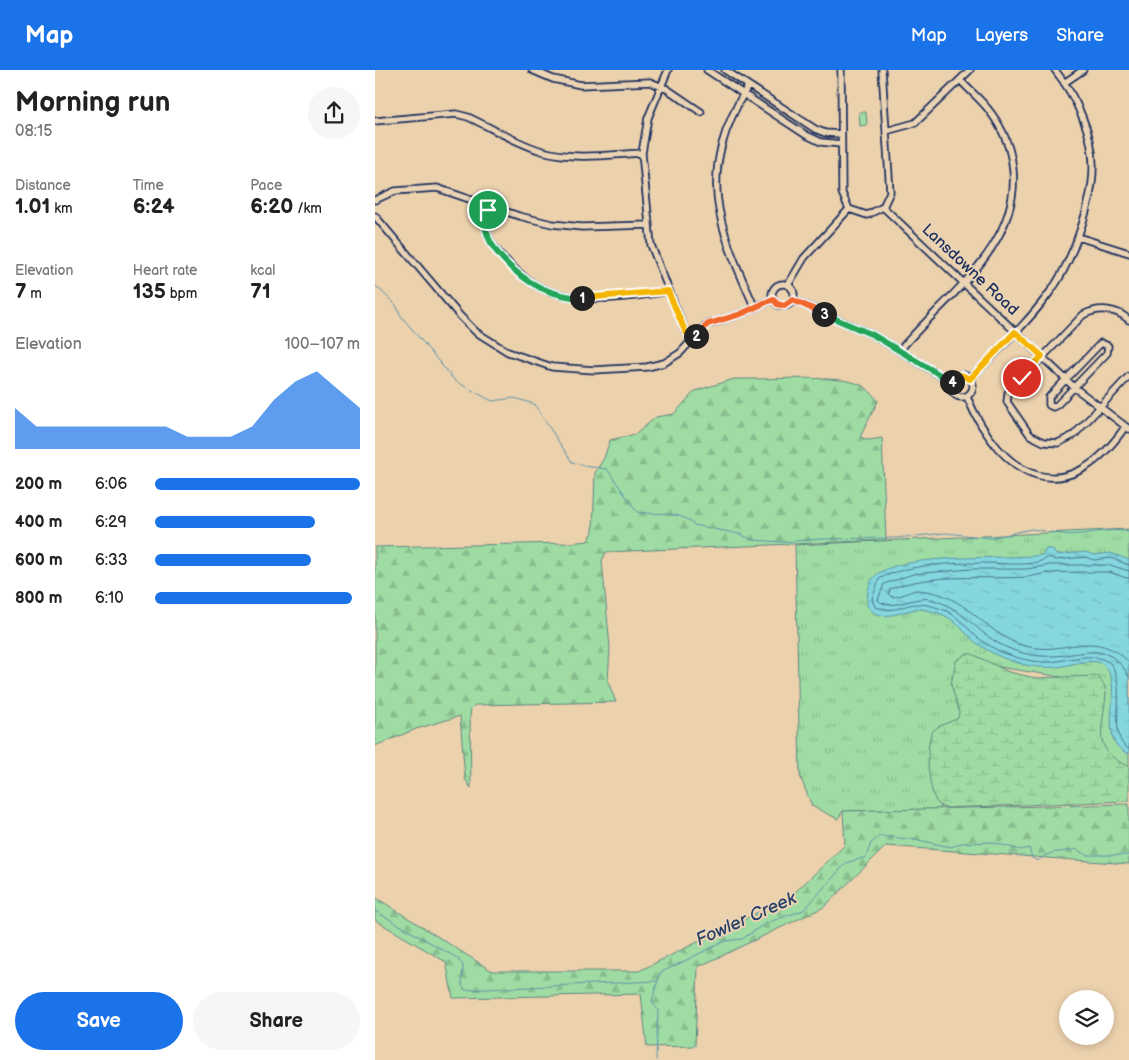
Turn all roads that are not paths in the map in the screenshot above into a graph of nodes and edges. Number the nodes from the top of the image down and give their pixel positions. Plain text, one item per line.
1 (532, 70) edge
2 (668, 70) edge
3 (707, 70) edge
4 (725, 70) edge
5 (841, 70) edge
6 (882, 70) edge
7 (970, 70) edge
8 (1055, 70) edge
9 (1083, 70) edge
10 (960, 80) junction
11 (1064, 84) junction
12 (661, 86) junction
13 (748, 86) junction
14 (743, 94) junction
15 (701, 112) dead end
16 (375, 121) edge
17 (886, 131) junction
18 (841, 134) junction
19 (841, 144) junction
20 (642, 153) junction
21 (375, 200) edge
22 (490, 205) junction
23 (883, 208) junction
24 (849, 209) junction
25 (375, 216) edge
26 (647, 225) junction
27 (1078, 237) junction
28 (1129, 253) edge
29 (963, 282) junction
30 (788, 284) junction
31 (668, 291) junction
32 (773, 299) junction
33 (793, 300) junction
34 (755, 308) junction
35 (1129, 320) edge
36 (1015, 332) junction
37 (692, 340) junction
38 (900, 350) junction
39 (1042, 356) junction
40 (1129, 376) edge
41 (970, 379) junction
42 (1066, 379) junction
43 (951, 382) junction
44 (1075, 388) junction
45 (967, 397) junction
46 (1099, 408) junction
47 (1127, 428) edge

1 - 12 street
2 - 12 street
3 - 14 street
4 - 13 street
5 - 18 street
6 - 17 street
7 - 10 street
8 - 11 street
9 - 11 street
10 - 17 street
10 - 29 street
11 - 27 street
12 - 15 street
12 - 20 street
13 - 14 street
13 - 18 street
14 - 19 street
14 - 34 street
16 - 20 street
17 - 23 street
18 - 19 street
19 - 24 street
20 - 26 street
21 - 22 street
22 - 26 street
22 - 31 street
23 - 24 street
23 - 29 street, Lansdowne Road
24 - 30 street
25 - 37 street
26 - 31 street
27 - 28 street
27 - 36 street
29 - 36 street, Lansdowne Road
29 - 38 street
30 - 32 street
30 - 33 street
31 - 37 street
32 - 33 street
32 - 34 street
33 - 38 street
34 - 37 street
35 - 39 street
36 - 39 street, Lansdowne Road
36 - 41 street
38 - 43 street
39 - 42 street, Lansdowne Road
39 - 46 street
40 - 46 street
41 - 43 street
41 - 45 street
42 - 44 street, Lansdowne Road
42 - 44 street
42 - 44 street
43 - 45 street
44 - 46 street, Lansdowne Road
45 - 47 street
46 - 47 street, Lansdowne Road

